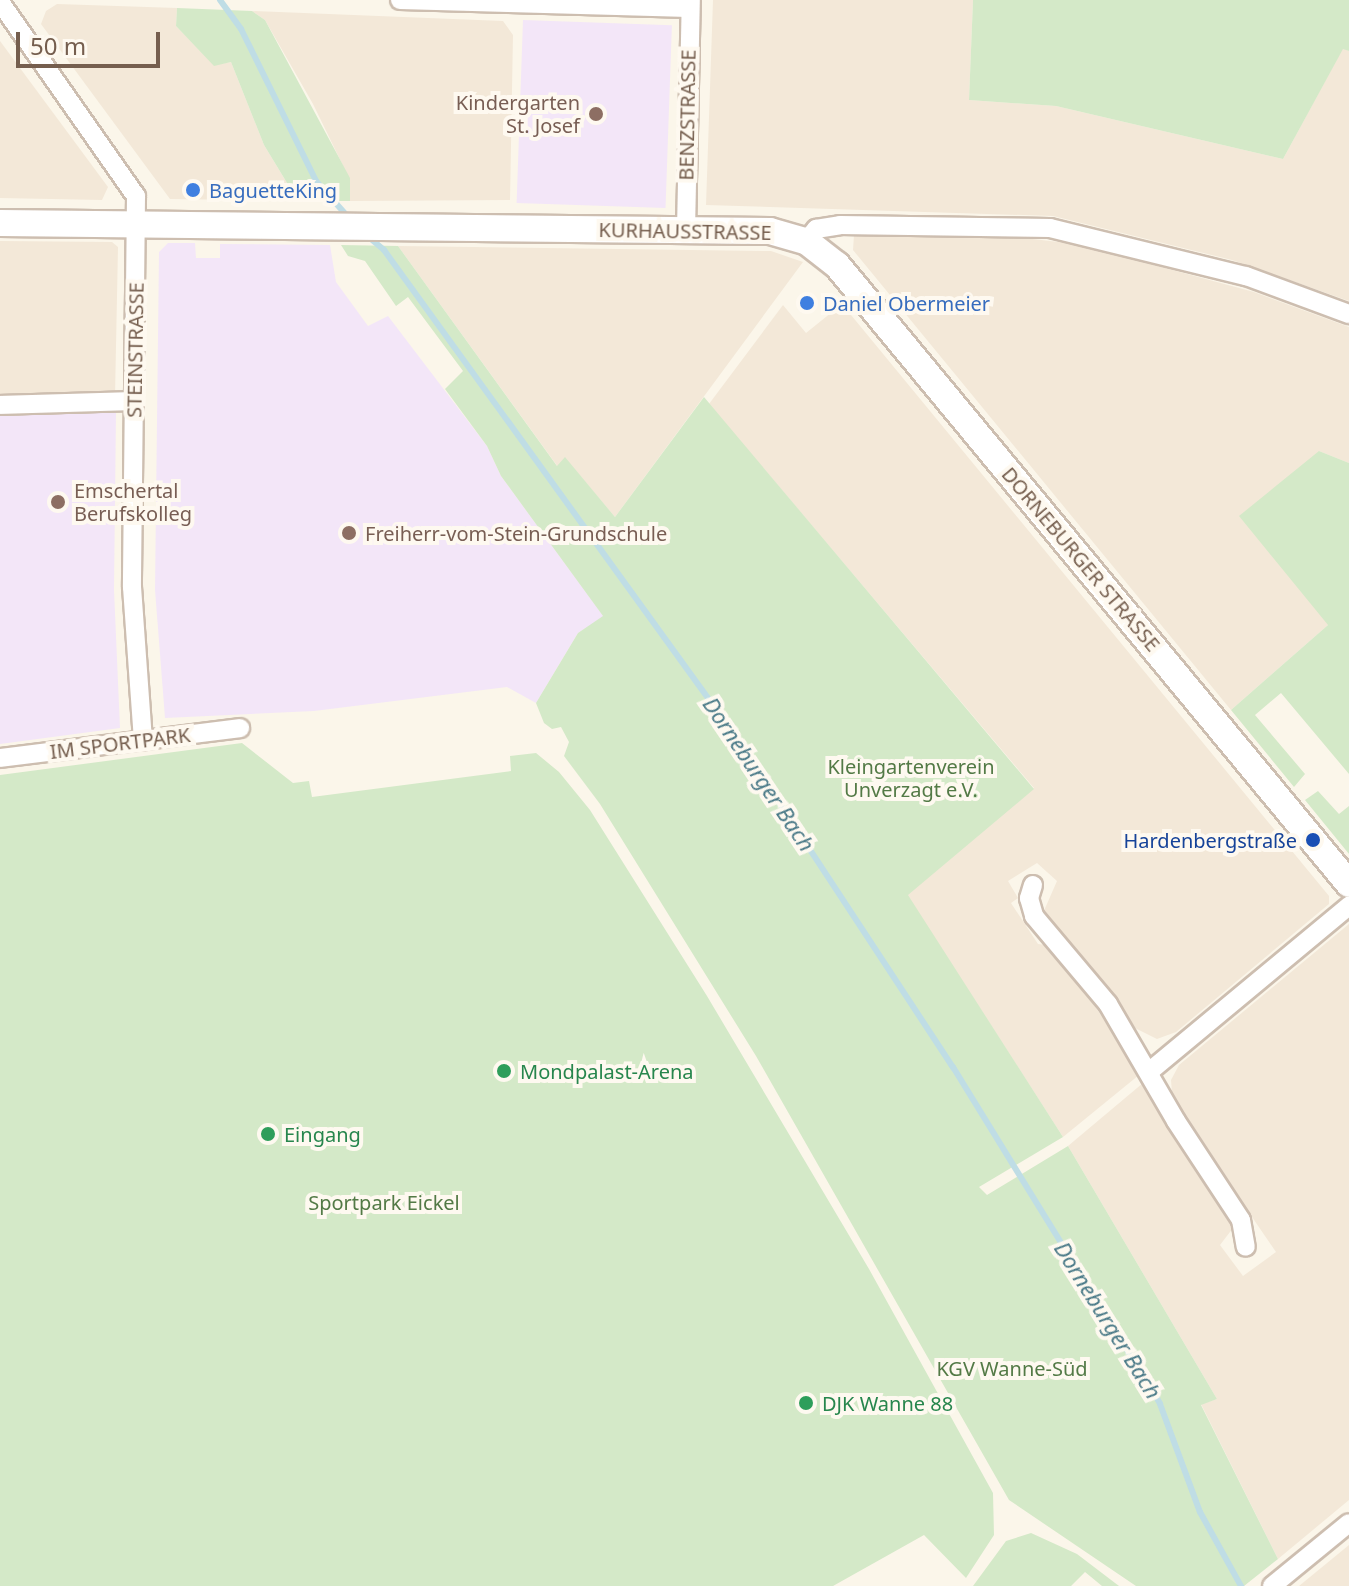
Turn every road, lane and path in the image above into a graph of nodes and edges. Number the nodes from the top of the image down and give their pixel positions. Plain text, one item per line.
1 (400, 0) edge
2 (5, 2) edge
3 (690, 4) edge
4 (0, 223) edge
5 (138, 226) junction
6 (686, 230) junction
7 (806, 241) junction
8 (1349, 314) edge
9 (134, 401) junction
10 (0, 405) edge
11 (240, 728) dead end
12 (143, 741) junction
13 (0, 758) edge
14 (1349, 884) edge
15 (1033, 885) dead end
16 (1349, 906) edge
17 (1150, 1071) junction
18 (1246, 1247) dead end
19 (1349, 1523) edge
20 (1273, 1585) edge

1 - 3 street
2 - 5 street, STEINSTRASSE
3 - 6 street, BENZSTRASSE
4 - 5 street, KURHAUSSTRASSE
5 - 6 street, KURHAUSSTRASSE
5 - 9 street, STEINSTRASSE
6 - 7 street, KURHAUSSTRASSE
7 - 8 street
7 - 14 street, DORNEBURGER STRASSE
9 - 10 street
9 - 12 street, STEINSTRASSE
11 - 12 street, IM SPORTPARK
12 - 13 street, IM SPORTPARK
15 - 17 street
16 - 17 street
17 - 18 street
19 - 20 street

